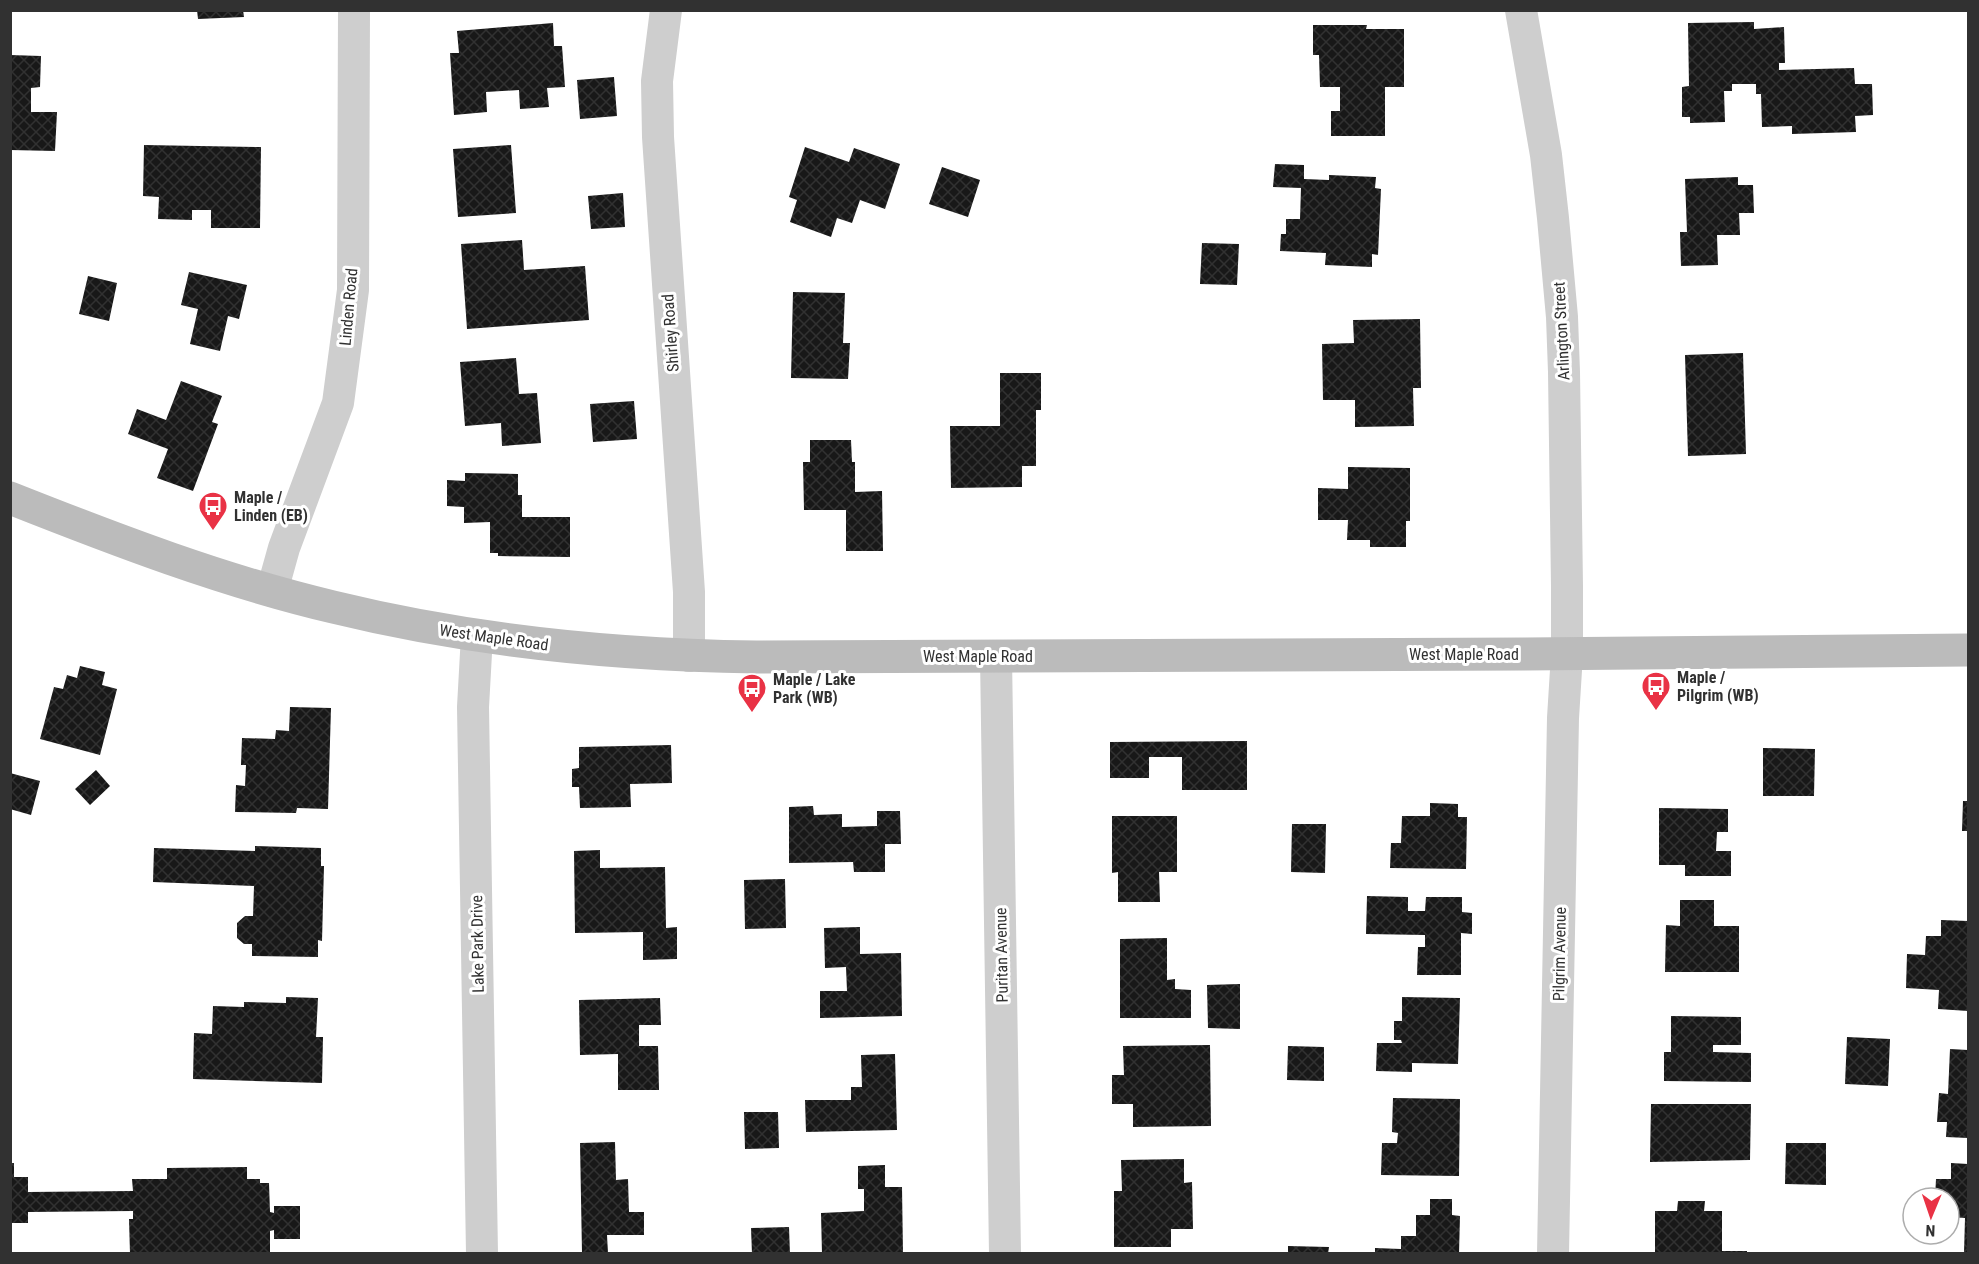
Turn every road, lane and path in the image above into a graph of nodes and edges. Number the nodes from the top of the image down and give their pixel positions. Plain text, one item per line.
1 (354, 10) edge
2 (666, 10) edge
3 (1521, 10) edge
4 (10, 498) edge
5 (272, 591) junction
6 (477, 635) junction
7 (1968, 650) edge
8 (1567, 654) junction
9 (689, 656) junction
10 (996, 656) junction
11 (482, 1254) edge
12 (1005, 1254) edge
13 (1553, 1254) edge

1 - 5 street, Linden Road
2 - 9 street, Shirley Road
3 - 8 street, Arlington Street
4 - 5 main road, West Maple Road
5 - 6 main road, West Maple Road
6 - 9 main road, West Maple Road
6 - 11 street, Lake Park Drive
7 - 8 main road, West Maple Road
8 - 10 main road, West Maple Road
8 - 13 street, Pilgrim Avenue
9 - 10 main road, West Maple Road
10 - 12 street, Puritan Avenue

